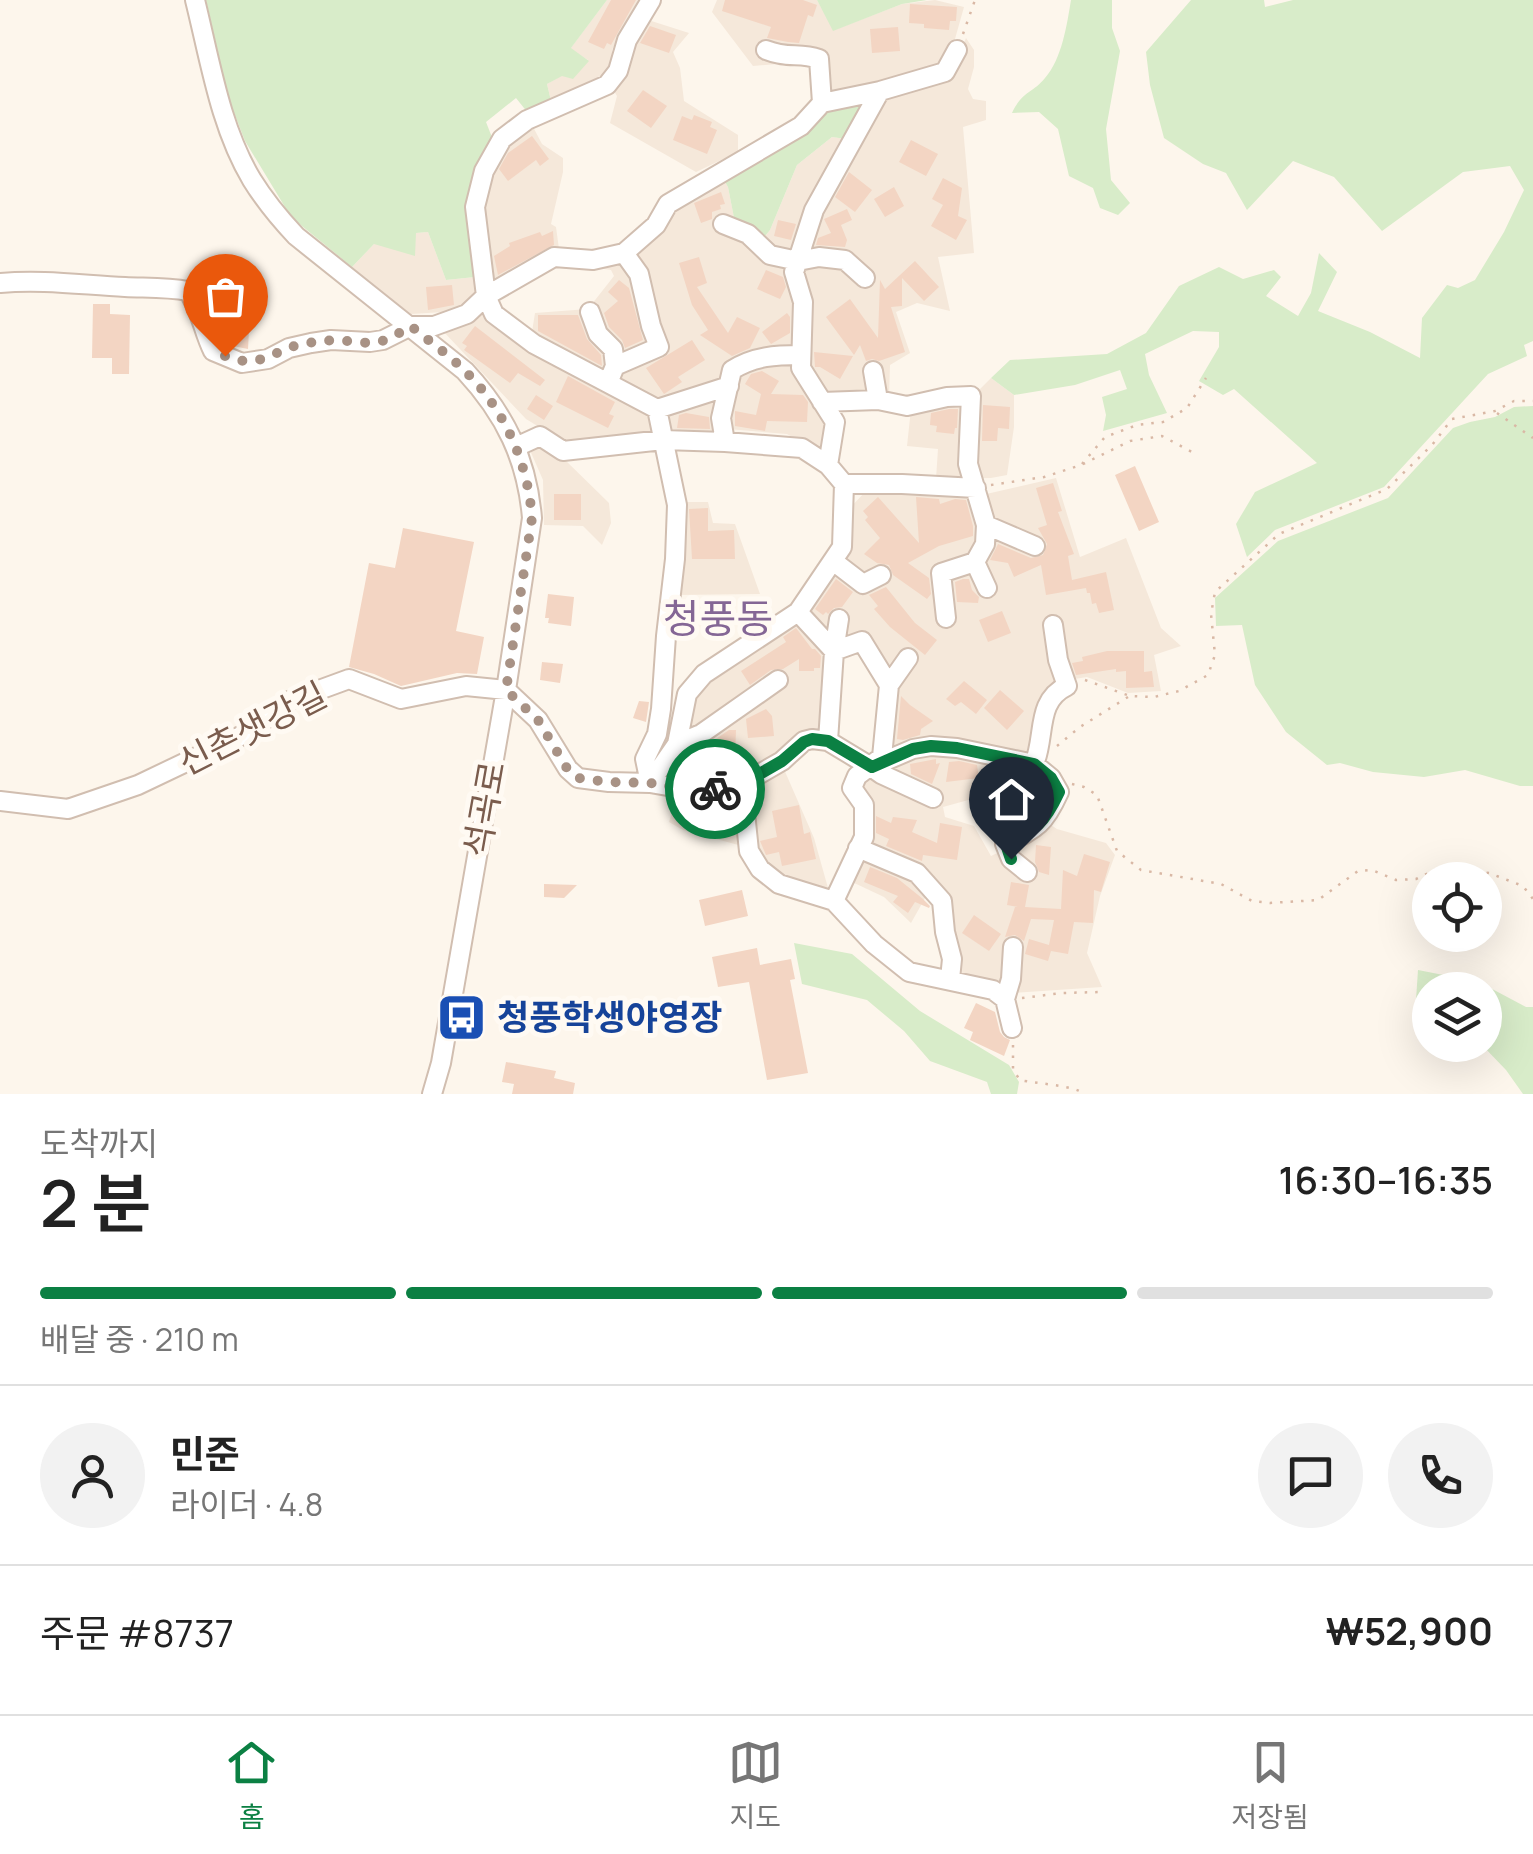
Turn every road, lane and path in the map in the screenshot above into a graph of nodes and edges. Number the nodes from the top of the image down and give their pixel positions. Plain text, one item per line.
1 (195, 0) edge
2 (651, 0) edge
3 (975, 0) edge
4 (766, 50) dead end
5 (957, 50) joint
6 (880, 91) junction
7 (822, 104) junction
8 (723, 224) dead end
9 (624, 253) junction
10 (798, 261) junction
11 (866, 278) dead end
12 (0, 282) edge
13 (486, 296) junction
14 (590, 312) dead end
15 (411, 326) junction
16 (801, 356) junction
17 (873, 371) dead end
18 (611, 374) junction
19 (1206, 378) dead end
20 (728, 386) junction
21 (878, 400) junction
22 (1533, 400) edge
23 (822, 402) junction
24 (658, 408) junction
25 (1494, 411) junction
26 (1533, 438) edge
27 (663, 440) junction
28 (725, 442) junction
29 (516, 447) junction
30 (1192, 452) dead end
31 (828, 465) junction
32 (1081, 465) junction
33 (844, 484) junction
34 (976, 488) junction
35 (986, 525) junction
36 (1035, 546) dead end
37 (833, 561) junction
38 (975, 562) junction
39 (881, 575) dead end
40 (986, 588) dead end
41 (798, 612) junction
42 (946, 618) dead end
43 (840, 619) dead end
44 (1053, 624) dead end
45 (834, 651) junction
46 (908, 658) dead end
47 (778, 680) dead end
48 (889, 685) junction
49 (1067, 686) junction
50 (506, 690) junction
51 (1130, 696) junction
52 (828, 741) junction
53 (677, 744) junction
54 (1034, 764) junction
55 (872, 767) junction
56 (1051, 778) junction
57 (650, 783) junction
58 (742, 784) junction
59 (932, 798) dead end
60 (0, 800) edge
61 (858, 848) junction
62 (1027, 872) dead end
63 (1533, 899) edge
64 (834, 902) junction
65 (1013, 947) dead end
66 (950, 979) junction
67 (1101, 992) dead end
68 (1006, 999) junction
69 (1012, 1028) joint
70 (432, 1094) edge
71 (1085, 1094) edge

1 - 15 street, 석곡로
2 - 13 street
3 - 5 path
4 - 7 street
5 - 6 street
6 - 7 street
6 - 10 street
7 - 9 street
8 - 10 street
9 - 13 street
9 - 18 street
10 - 11 street
10 - 16 street
12 - 15 street
13 - 15 street
13 - 18 street
14 - 18 street
15 - 29 street, 석곡로
16 - 20 street
16 - 23 street
17 - 21 street
18 - 24 street
19 - 32 path
20 - 24 street
20 - 28 street
21 - 23 street
21 - 34 street
22 - 25 path
23 - 31 street
24 - 27 street
25 - 26 path
25 - 51 path
27 - 28 street
27 - 29 street
27 - 57 street
28 - 31 street
29 - 50 street, 석곡로
30 - 32 path
31 - 33 street
32 - 34 path
33 - 34 street
33 - 37 street
34 - 35 street
35 - 36 street
35 - 38 street
37 - 39 street
37 - 41 street
38 - 40 street
38 - 42 street
41 - 45 street
41 - 53 street
43 - 45 street
44 - 49 street
45 - 48 street
45 - 52 street
46 - 48 street
47 - 53 street
48 - 55 street
49 - 51 path
49 - 54 street
50 - 57 street
50 - 60 street, 신촌샛강길
50 - 70 street, 석곡로
51 - 54 path
52 - 55 street
52 - 58 street
53 - 57 street
54 - 55 street
54 - 56 street
55 - 59 street
55 - 61 street
56 - 62 street
56 - 63 path
57 - 58 street
58 - 64 street
61 - 64 street
61 - 66 street
64 - 66 street
65 - 68 street
66 - 68 street
67 - 68 path
68 - 69 street
69 - 71 path

